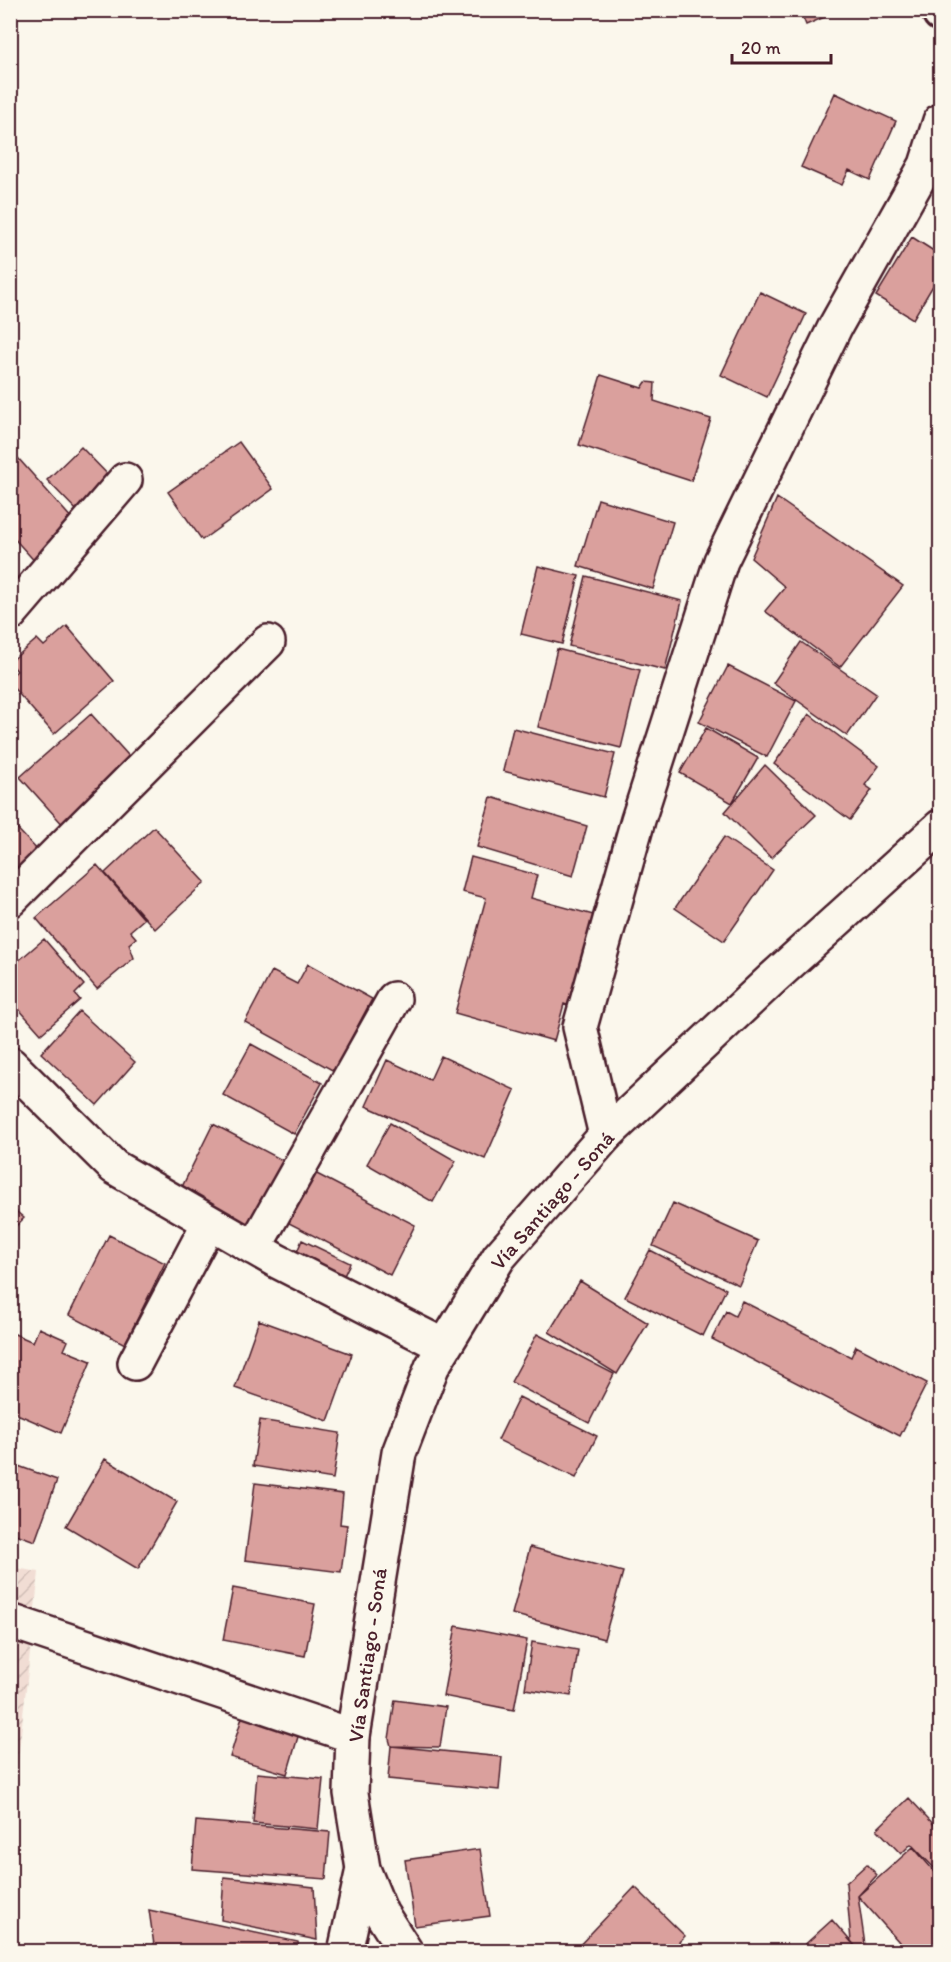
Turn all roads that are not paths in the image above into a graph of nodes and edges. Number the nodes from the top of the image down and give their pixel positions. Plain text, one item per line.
1 (940, 121) edge
2 (125, 480) dead end
3 (10, 614) edge
4 (268, 642) dead end
5 (940, 827) edge
6 (10, 900) edge
7 (394, 999) dead end
8 (10, 1064) edge
9 (606, 1136) junction
10 (209, 1223) junction
11 (254, 1248) junction
12 (444, 1346) junction
13 (135, 1363) dead end
14 (10, 1621) edge
15 (353, 1736) junction
16 (363, 1869) junction
17 (345, 1952) edge
18 (406, 1952) edge

1 - 9 street
2 - 3 street
4 - 6 street
5 - 9 street, Vía Santiago - Soná
7 - 11 street
8 - 10 street
9 - 12 street, Vía Santiago - Soná
10 - 11 street
10 - 13 street
11 - 12 street
12 - 15 street, Vía Santiago - Soná
14 - 15 street
15 - 16 street, Vía Santiago - Soná
16 - 17 street
16 - 18 street

